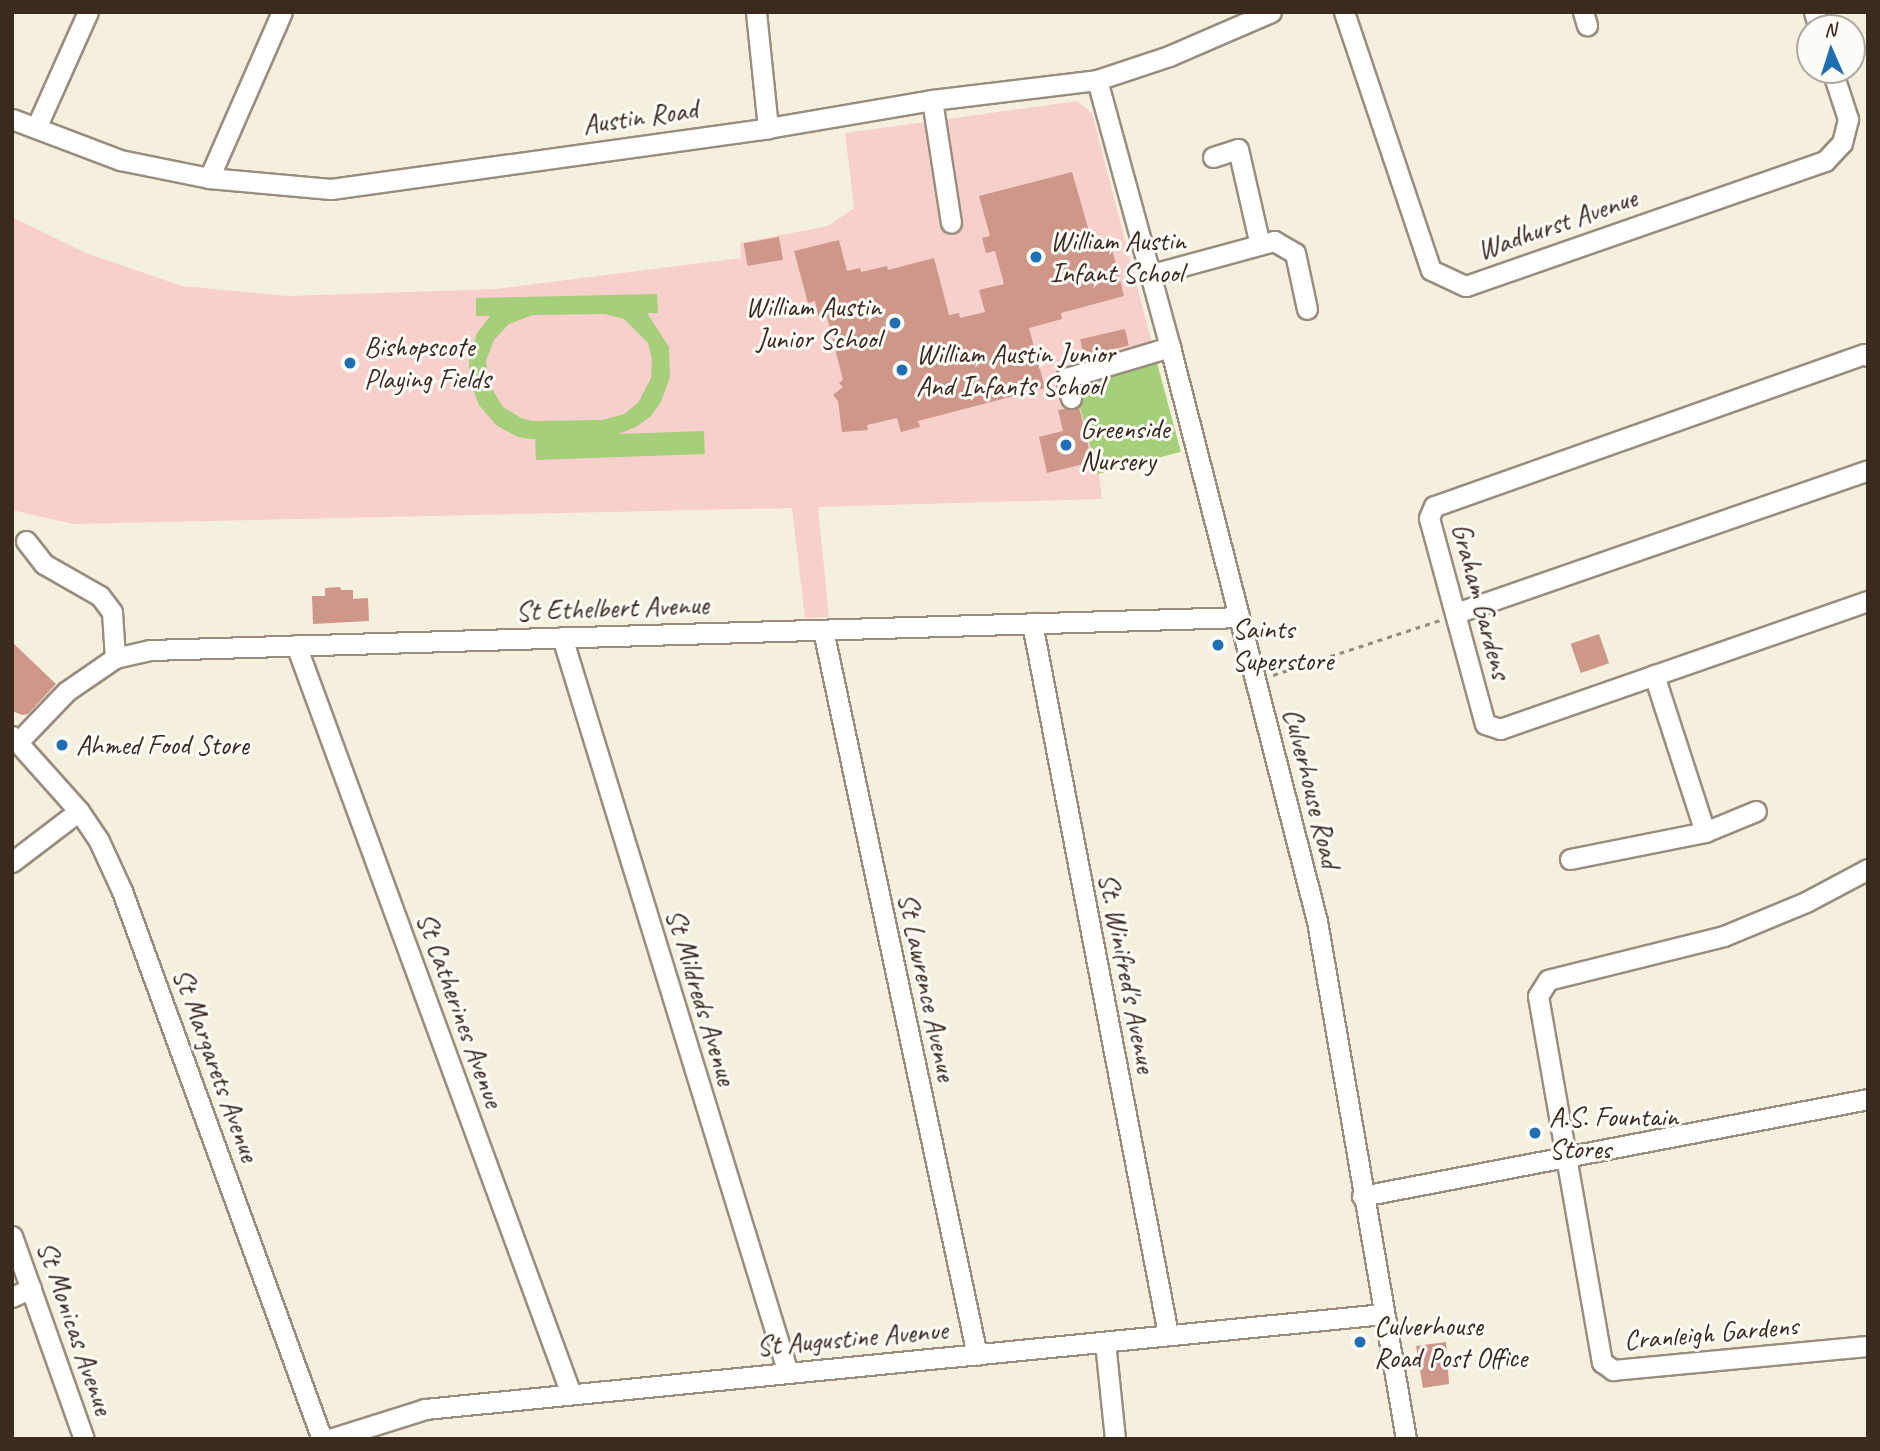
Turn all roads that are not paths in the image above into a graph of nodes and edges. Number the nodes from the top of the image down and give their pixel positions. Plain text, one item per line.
1 (88, 12) edge
2 (282, 12) edge
3 (756, 12) edge
4 (1271, 12) edge
5 (1343, 12) edge
6 (1097, 80) junction
7 (1837, 84) edge
8 (932, 100) junction
9 (12, 119) edge
10 (36, 128) junction
11 (768, 128) junction
12 (1213, 157) dead end
13 (209, 178) junction
14 (951, 223) dead end
15 (1261, 245) junction
16 (1149, 275) junction
17 (1307, 309) dead end
18 (1170, 346) junction
19 (1868, 356) edge
20 (1071, 398) dead end
21 (1868, 470) edge
22 (26, 541) dead end
23 (1868, 601) edge
24 (1456, 613) junction
25 (1240, 618) junction
26 (1032, 623) junction
27 (823, 630) junction
28 (562, 637) junction
29 (296, 645) junction
30 (115, 658) junction
31 (1654, 675) junction
32 (16, 738) edge
33 (79, 811) junction
34 (1756, 811) dead end
35 (1705, 832) junction
36 (1570, 859) dead end
37 (12, 862) edge
38 (1868, 869) edge
39 (1868, 1099) edge
40 (1566, 1158) junction
41 (1362, 1196) junction
42 (12, 1236) edge
43 (31, 1288) junction
44 (12, 1297) edge
45 (1384, 1314) junction
46 (1168, 1334) junction
47 (1105, 1342) junction
48 (1868, 1346) edge
49 (977, 1355) junction
50 (788, 1373) junction
51 (571, 1394) junction
52 (84, 1439) edge
53 (322, 1439) edge
54 (330, 1439) edge
55 (1115, 1439) edge
56 (1406, 1439) edge

1 - 10 street
2 - 13 street
3 - 11 street
4 - 6 street, Austin Road
5 - 7 street, Wadhurst Avenue
6 - 8 street, Austin Road
6 - 16 street, Culverhouse Road
8 - 11 street, Austin Road
8 - 14 street
9 - 10 street, Austin Road
10 - 13 street, Austin Road
11 - 13 street, Austin Road
12 - 15 street
15 - 16 street
15 - 17 street
16 - 18 street, Culverhouse Road
18 - 20 street
18 - 25 street, Culverhouse Road
19 - 24 street, Graham Gardens
21 - 24 street
22 - 30 street
23 - 31 street, Graham Gardens
24 - 31 street, Graham Gardens
25 - 26 street, St Ethelbert Avenue
25 - 41 street, Culverhouse Road
26 - 27 street, St Ethelbert Avenue
26 - 46 street, St. Winifred's Avenue
27 - 28 street, St Ethelbert Avenue
27 - 49 street, St Lawrence Avenue
28 - 29 street, St Ethelbert Avenue
28 - 50 street, St Mildreds Avenue
29 - 30 street, St Ethelbert Avenue
29 - 51 street, St Catherines Avenue
30 - 32 street, St Ethelbert Avenue
31 - 35 street
32 - 33 street, St Margarets Avenue
33 - 37 street
33 - 53 street, St Margarets Avenue
34 - 35 street
35 - 36 street
38 - 40 street, Cranleigh Gardens
39 - 40 street
40 - 41 street
40 - 48 street, Cranleigh Gardens
41 - 45 street, Culverhouse Road
42 - 43 street, St Monicas Avenue
43 - 44 street
43 - 52 street, St Monicas Avenue
45 - 46 street, St Augustine Avenue
45 - 56 street, Culverhouse Road
46 - 47 street, St Augustine Avenue
47 - 49 street, St Augustine Avenue
47 - 55 street
49 - 50 street, St Augustine Avenue
50 - 51 street, St Augustine Avenue
51 - 54 street, St Augustine Avenue

